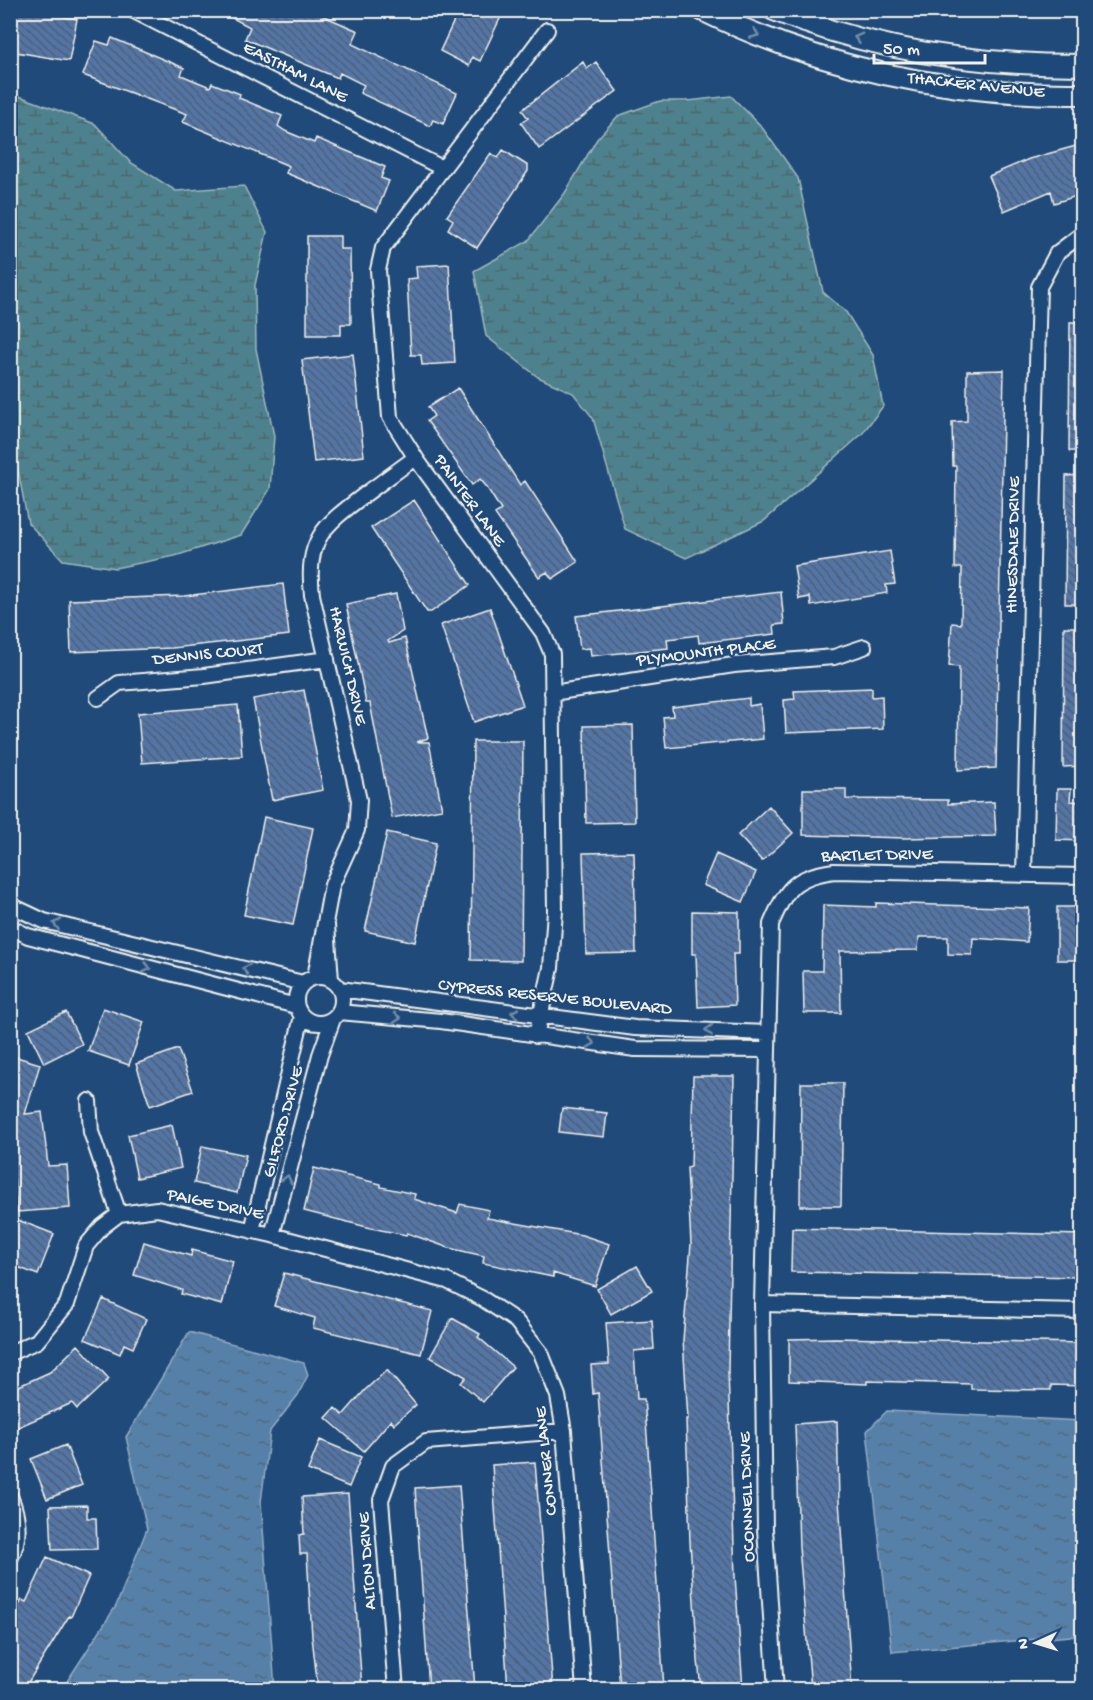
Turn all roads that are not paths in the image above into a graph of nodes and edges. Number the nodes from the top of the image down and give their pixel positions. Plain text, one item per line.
1 (132, 10) edge
2 (702, 10) edge
3 (774, 10) edge
4 (547, 30) dead end
5 (1083, 65) edge
6 (1083, 94) edge
7 (442, 168) junction
8 (1083, 234) edge
9 (415, 458) junction
10 (864, 647) dead end
11 (327, 659) junction
12 (552, 693) junction
13 (98, 698) dead end
14 (1024, 875) junction
15 (1083, 876) edge
16 (10, 905) edge
17 (327, 923) junction
18 (10, 927) edge
19 (118, 939) junction
20 (111, 958) junction
21 (309, 980) junction
22 (335, 984) junction
23 (299, 1011) junction
24 (336, 1016) junction
25 (541, 1017) junction
26 (768, 1033) junction
27 (536, 1036) junction
28 (767, 1050) junction
29 (90, 1101) dead end
30 (119, 1214) junction
31 (252, 1231) junction
32 (272, 1235) junction
33 (762, 1304) junction
34 (1083, 1311) edge
35 (10, 1353) edge
36 (564, 1431) junction
37 (10, 1496) edge
38 (10, 1559) edge
39 (396, 1689) edge
40 (584, 1689) edge
41 (776, 1689) edge

1 - 7 street, EASTHAM LANE
2 -> 6 street, THACKER AVENUE
5 -> 3 street, THACKER AVENUE
4 - 7 street, PAINTER LANE
7 - 9 street, PAINTER LANE
8 - 14 street, HINESDALE DRIVE
9 - 11 street, HARWICH DRIVE
9 - 12 street, PAINTER LANE
10 - 12 street, PLYMOUNTH PLACE
11 - 13 street, DENNIS COURT
11 - 17 street, HARWICH DRIVE
12 - 25 street, PAINTER LANE
14 - 15 street, BARTLET DRIVE
14 - 26 street, BARTLET DRIVE
19 -> 16 street
17 - 21 street, HARWICH DRIVE
17 - 22 street, HARWICH DRIVE
18 - 20 street
19 - 20 street
21 -> 19 street
20 -> 23 street
21 - 22 street
21 - 23 street
22 - 24 street
25 -> 22 street, CYPRESS RESERVE BOULEVARD
23 - 24 street
23 - 31 street, GILFORD DRIVE
24 -> 27 street, CYPRESS RESERVE BOULEVARD
32 -> 24 street, GILFORD DRIVE
26 -> 25 street, CYPRESS RESERVE BOULEVARD
25 - 27 street, PAINTER LANE
26 - 28 street, OCONNELL DRIVE
27 -> 28 street, CYPRESS RESERVE BOULEVARD
28 - 33 street, OCONNELL DRIVE
29 - 30 street
30 - 31 street, PAIGE DRIVE
30 - 35 street
31 - 32 street, PAIGE DRIVE
32 - 36 street, CONNER LANE
33 - 34 street
33 - 41 street, OCONNELL DRIVE
36 - 39 street, ALTON DRIVE
36 - 40 street, CONNER LANE
37 - 38 street

